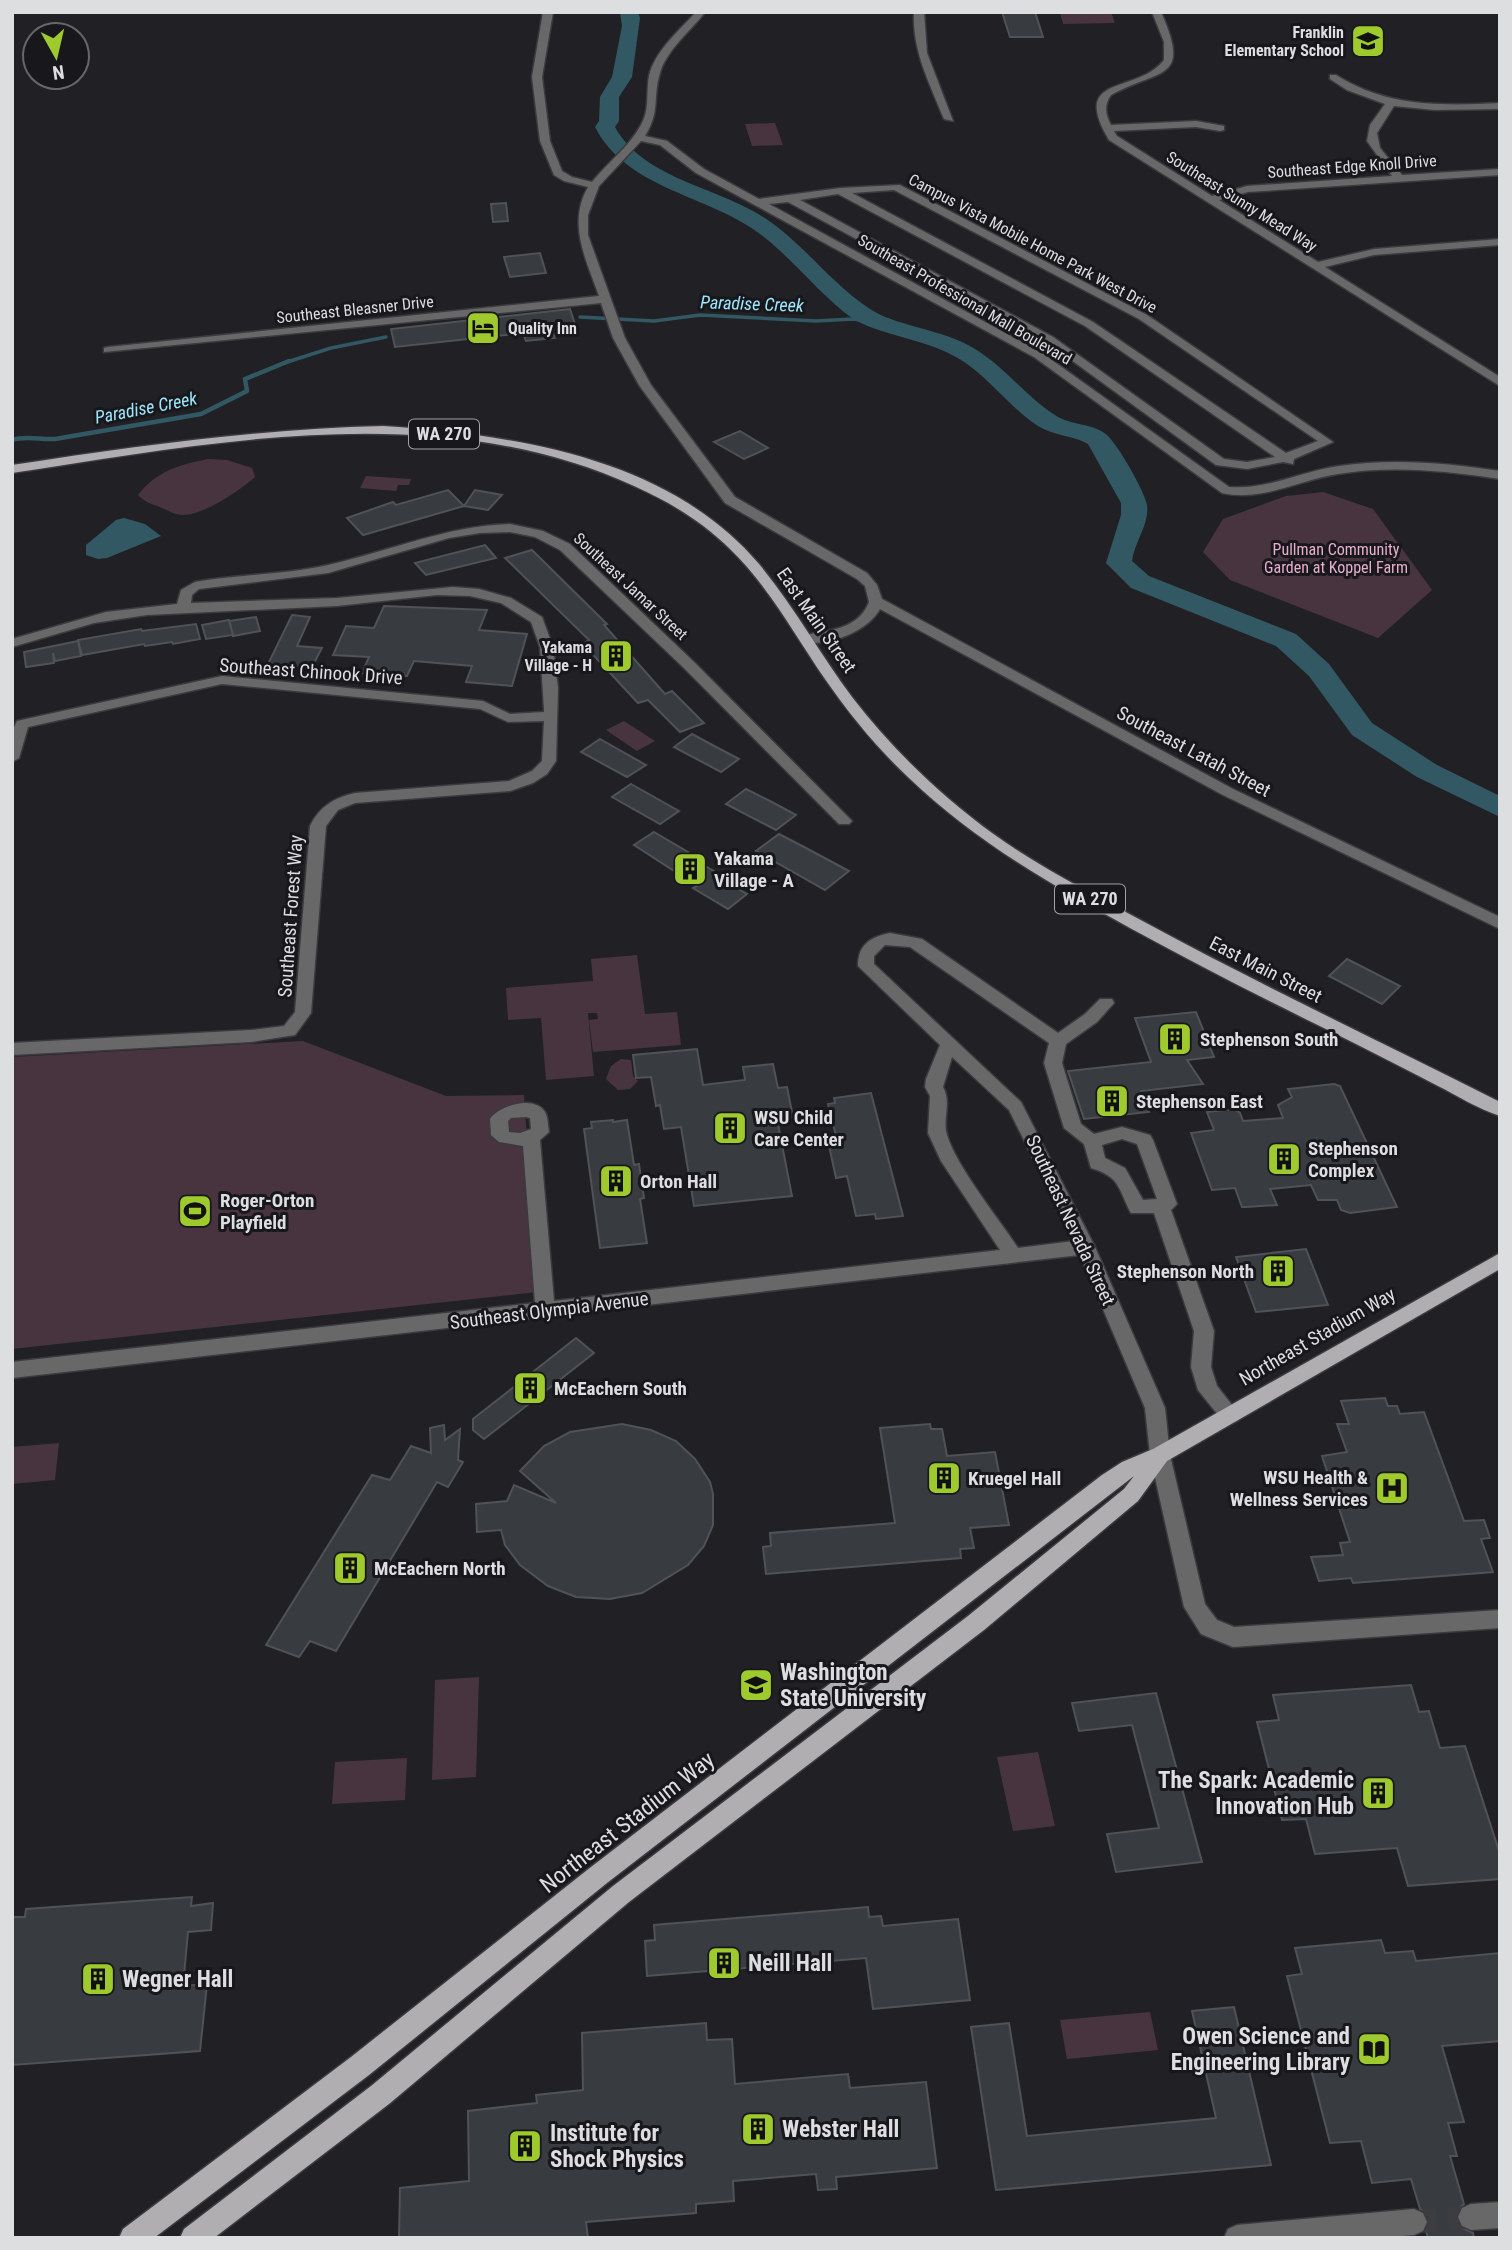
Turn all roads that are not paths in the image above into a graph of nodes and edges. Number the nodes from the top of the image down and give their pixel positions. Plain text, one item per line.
1 (548, 12) edge
2 (701, 12) edge
3 (919, 12) edge
4 (1156, 12) edge
5 (1333, 77) dead end
6 (1393, 101) junction
7 (1500, 106) edge
8 (949, 119) dead end
9 (1106, 128) junction
10 (1220, 128) dead end
11 (636, 140) junction
12 (1500, 172) edge
13 (1399, 178) junction
14 (593, 185) junction
15 (839, 191) junction
16 (789, 198) junction
17 (1208, 200) junction
18 (759, 202) junction
19 (1500, 242) edge
20 (1316, 266) junction
21 (607, 304) junction
22 (108, 350) dead end
23 (1500, 382) edge
24 (1285, 458) junction
25 (12, 469) edge
26 (1500, 475) edge
27 (1307, 476) junction
28 (876, 601) junction
29 (183, 609) junction
30 (806, 639) junction
31 (12, 643) edge
32 (550, 716) junction
33 (12, 758) edge
34 (844, 821) dead end
35 (1500, 924) edge
36 (1106, 1003) dead end
37 (1058, 1041) junction
38 (949, 1044) junction
39 (12, 1049) edge
40 (974, 1067) junction
41 (938, 1070) junction
42 (1500, 1110) edge
43 (531, 1138) dead end
44 (1092, 1141) junction
45 (1160, 1205) junction
46 (1086, 1247) junction
47 (1014, 1256) junction
48 (1497, 1265) edge
49 (545, 1311) junction
50 (12, 1370) edge
51 (1230, 1415) junction
52 (1160, 1455) junction
53 (1500, 1619) edge
54 (1500, 2215) edge
55 (1471, 2217) tunnel mouth
56 (1414, 2222) tunnel mouth
57 (132, 2238) edge
58 (193, 2238) edge
59 (1237, 2238) edge

1 - 14 street
2 - 11 street
3 - 8 street
4 - 9 street
5 - 6 street
6 - 7 street
6 - 13 street
9 - 10 street
9 - 17 street, Southeast Sunny Mead Way
11 - 14 street
11 - 18 street, Southeast Professional Mall Boulevard
12 - 13 street, Southeast Edge Knoll Drive
13 - 17 street, Southeast Edge Knoll Drive
14 - 21 street
15 - 16 street
15 - 24 street
15 - 24 street, Campus Vista Mobile Home Park West Drive
16 - 18 street
16 - 24 street
17 - 20 street, Southeast Sunny Mead Way
18 - 27 street, Southeast Professional Mall Boulevard
19 - 20 street
20 - 23 street, Southeast Sunny Mead Way
21 - 22 street, Southeast Bleasner Drive
21 - 28 street
24 - 27 street
25 - 30 main road, East Main Street / WA 270
26 - 27 street, Southeast Professional Mall Boulevard
28 - 30 street
28 - 35 street, Southeast Latah Street
29 - 31 street, Southeast Forest Way
29 - 32 street, Southeast Forest Way
29 - 34 street, Southeast Jamar Street
30 - 42 main road, East Main Street / WA 270
32 - 33 street, Southeast Chinook Drive
32 - 39 street, Southeast Forest Way
36 - 37 street
37 - 38 street, Southeast Nevada Street
37 - 44 street
38 - 40 street, Southeast Nevada Street
38 - 41 street
40 - 41 street
40 - 46 street, Southeast Nevada Street
41 - 47 street
43 - 49 street
44 - 45 street
44 - 45 street
45 - 51 street
46 - 47 street, Southeast Olympia Avenue
46 - 52 street, Southeast Nevada Street
47 - 49 street, Southeast Olympia Avenue
48 - 51 main road, Northeast Stadium Way
49 - 50 street, Southeast Olympia Avenue
51 - 52 main road, Northeast Stadium Way
52 - 53 street, Southeast Nevada Street
52 - 57 main road, Northeast Stadium Way
52 - 58 main road, Northeast Stadium Way
54 - 55 street
56 - 59 street

